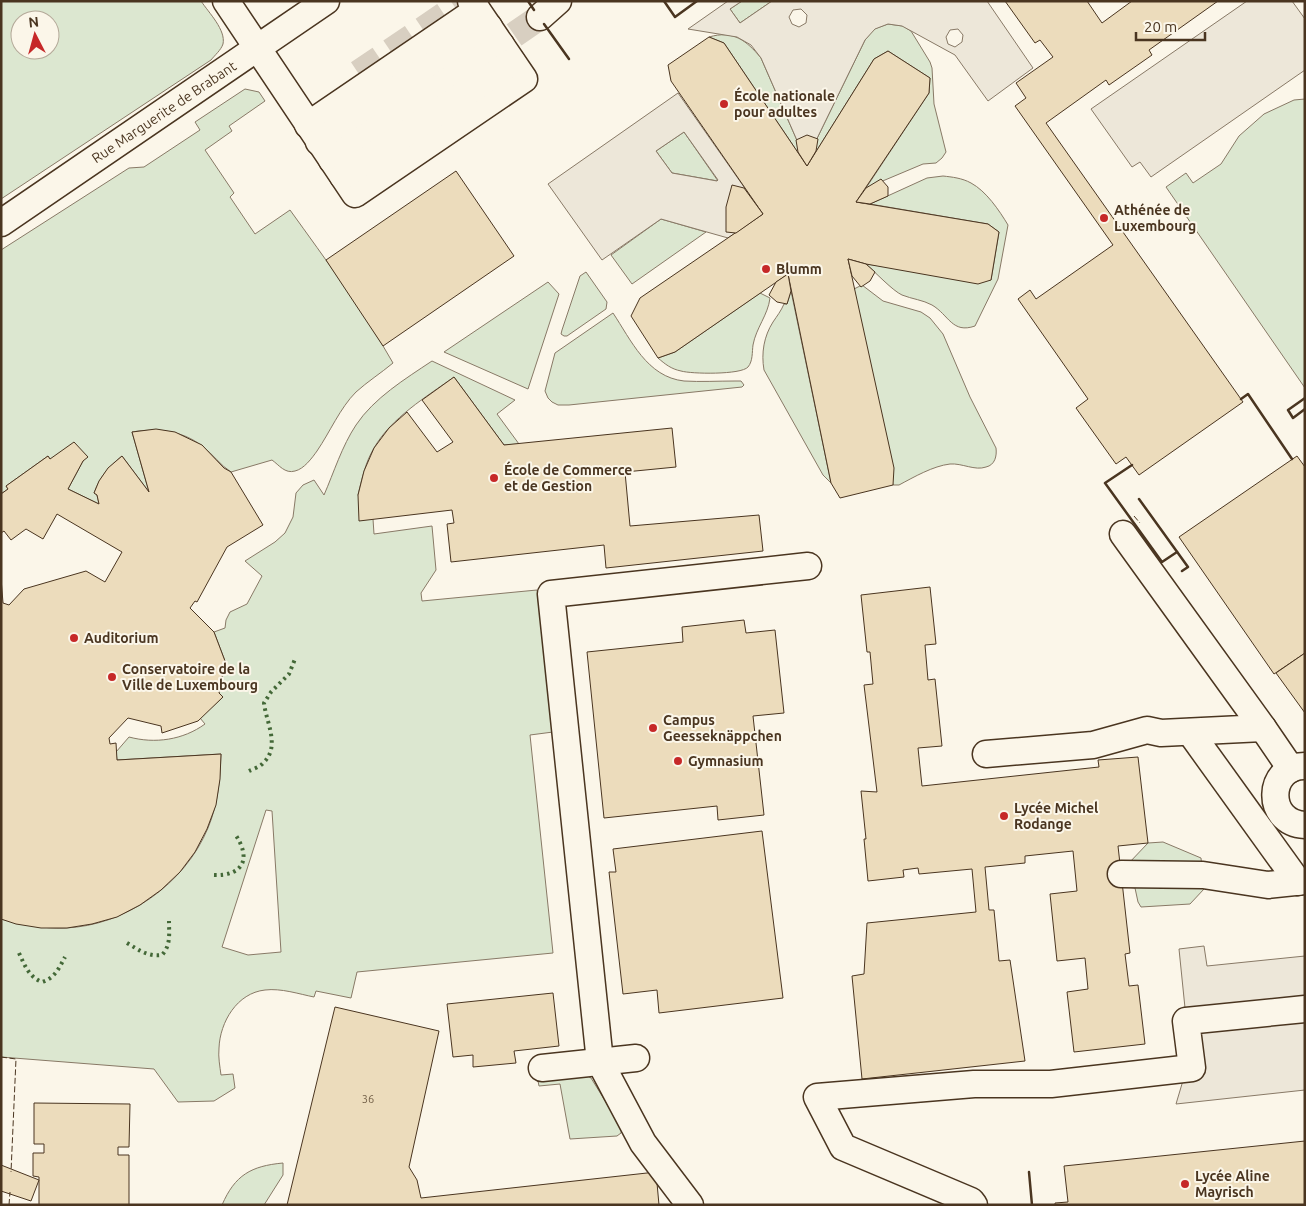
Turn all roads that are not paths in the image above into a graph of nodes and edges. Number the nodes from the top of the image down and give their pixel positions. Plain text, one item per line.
1 (226, 1) edge
2 (326, 1) edge
3 (490, 29) edge
4 (257, 49) junction
5 (326, 151) junction
6 (1, 223) edge
7 (1123, 534) dead end
8 (808, 566) dead end
9 (1263, 728) junction
10 (1190, 732) junction
11 (986, 754) dead end
12 (1298, 768) edge
13 (1305, 825) edge
14 (1121, 874) dead end
15 (1301, 881) edge
16 (1305, 1009) edge
17 (636, 1058) dead end
18 (600, 1062) junction
19 (542, 1068) dead end
20 (690, 1205) edge
21 (974, 1205) edge

1 - 4 street
2 - 4 street, Rue Marguerite de Brabant
3 - 5 street
3 - 5 street
3 - 5 street
4 - 5 street
4 - 6 street, Rue Marguerite de Brabant
7 - 9 street
8 - 18 street
9 - 10 street
9 - 12 street
10 - 11 street
10 - 15 street
12 - 13 street
14 - 15 street
16 - 21 street
17 - 18 street
18 - 19 street
18 - 20 street

